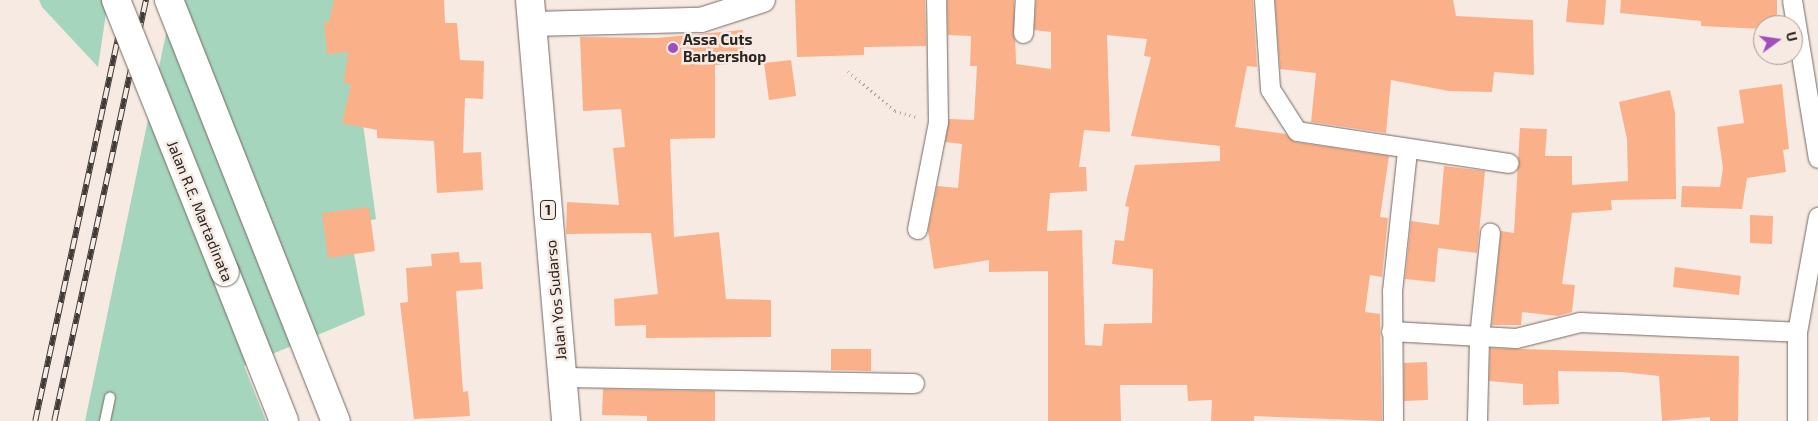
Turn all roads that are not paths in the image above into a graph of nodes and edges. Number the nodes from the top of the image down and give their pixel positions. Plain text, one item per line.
1 (116, 0) edge
2 (169, 0) edge
3 (763, 0) edge
4 (936, 0) edge
5 (1025, 0) edge
6 (1264, 0) edge
7 (1792, 0) edge
8 (531, 12) edge
9 (1023, 33) dead end
10 (1407, 150) junction
11 (1818, 158) edge
12 (1509, 163) dead end
13 (1818, 218) edge
14 (917, 229) dead end
15 (1490, 233) dead end
16 (1391, 331) junction
17 (1797, 332) junction
18 (1479, 337) junction
19 (562, 377) junction
20 (914, 383) dead end
21 (110, 398) dead end
22 (106, 421) edge
23 (284, 421) edge
24 (336, 421) edge
25 (566, 421) edge
26 (1393, 421) edge
27 (1477, 421) edge
28 (1797, 421) edge

1 - 23 highway, Jalan R.E. Martadinata, bridge
2 - 24 highway
3 - 8 street
4 - 14 street
5 - 9 street
6 - 10 street
7 - 11 street
8 - 19 highway, Jalan Yos Sudarso / 1
10 - 12 street
10 - 16 street
13 - 17 street
15 - 18 street
16 - 18 street
16 - 26 street
17 - 18 street
17 - 28 street
18 - 27 street
19 - 20 street
19 - 25 highway, Jalan Yos Sudarso / 1
21 - 22 lane

